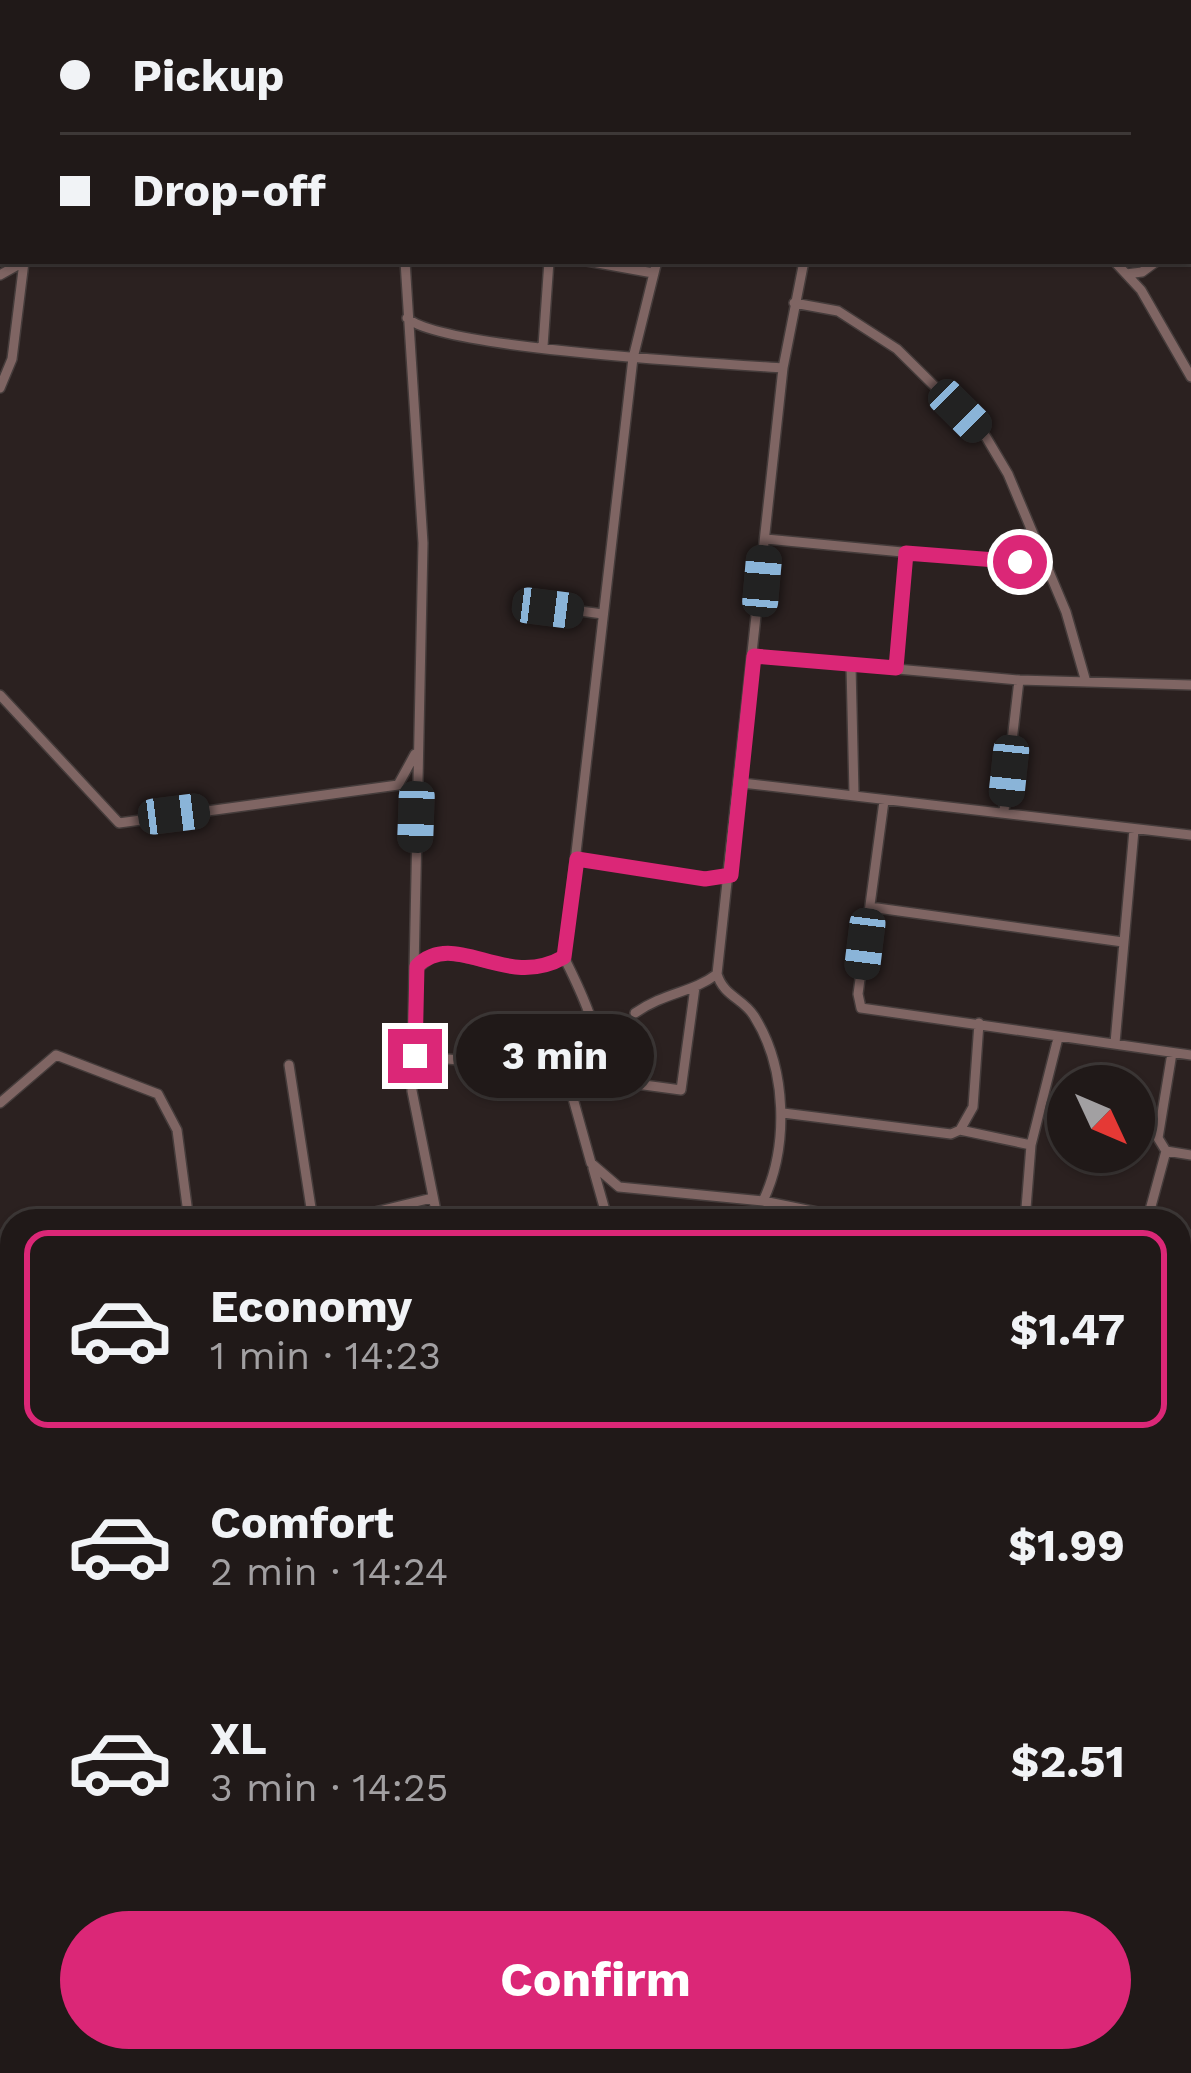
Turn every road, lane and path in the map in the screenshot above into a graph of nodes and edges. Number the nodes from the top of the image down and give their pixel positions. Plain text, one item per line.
1 (24, 264) edge
2 (405, 264) edge
3 (549, 264) edge
4 (602, 264) edge
5 (656, 264) edge
6 (803, 264) edge
7 (1117, 264) edge
8 (1153, 264) edge
9 (1142, 272) junction
10 (652, 273) junction
11 (1126, 274) junction
12 (1141, 290) junction
13 (794, 303) junction
14 (407, 318) junction
15 (543, 346) junction
16 (633, 358) junction
17 (783, 368) junction
18 (1191, 376) edge
19 (0, 388) edge
20 (766, 539) junction
21 (906, 553) junction
22 (1038, 553) junction
23 (534, 605) dead end
24 (603, 614) junction
25 (754, 656) junction
26 (851, 666) junction
27 (896, 668) junction
28 (1019, 680) junction
29 (1086, 682) junction
30 (1191, 685) edge
31 (0, 695) edge
32 (419, 744) junction
33 (742, 783) junction
34 (854, 794) junction
35 (884, 801) junction
36 (1004, 811) junction
37 (1134, 830) junction
38 (1191, 835) edge
39 (577, 859) junction
40 (731, 875) junction
41 (869, 907) junction
42 (1123, 942) junction
43 (564, 957) junction
44 (414, 970) junction
45 (717, 974) junction
46 (695, 987) junction
47 (635, 1013) dead end
48 (979, 1023) junction
49 (1058, 1038) junction
50 (1115, 1043) junction
51 (1172, 1053) junction
52 (1191, 1055) edge
53 (415, 1056) junction
54 (289, 1065) dead end
55 (592, 1078) junction
56 (572, 1081) junction
57 (0, 1103) edge
58 (783, 1112) junction
59 (961, 1130) junction
60 (1031, 1145) junction
61 (1166, 1151) junction
62 (1191, 1154) edge
63 (592, 1163) junction
64 (619, 1187) junction
65 (432, 1198) junction
66 (602, 1200) junction
67 (767, 1202) junction
68 (187, 1209) edge
69 (311, 1209) edge
70 (387, 1209) edge
71 (435, 1209) edge
72 (605, 1209) edge
73 (766, 1209) edge
74 (784, 1209) edge
75 (1026, 1209) edge
76 (1150, 1209) edge

1 - 19 street
2 - 14 street
3 - 15 street
4 - 10 street
5 - 10 street
6 - 13 street
7 - 11 street
8 - 9 street
9 - 11 street
9 - 12 street
10 - 16 street
11 - 12 street
12 - 18 street
13 - 17 street
13 - 22 street
14 - 15 street
14 - 32 street
15 - 16 street
16 - 17 street
16 - 24 street
17 - 20 street
20 - 21 street
20 - 25 street
21 - 22 street
21 - 27 street
22 - 29 street
23 - 24 street
24 - 39 street
25 - 26 street
25 - 33 street
26 - 27 street
26 - 34 street
27 - 28 street
28 - 29 street
28 - 36 street
29 - 30 street
31 - 32 street
32 - 44 street
33 - 34 street
33 - 40 street
34 - 35 street
35 - 36 street
35 - 41 street
36 - 37 street
37 - 38 street
37 - 42 street
39 - 40 street
39 - 43 street
40 - 45 street
41 - 42 street
41 - 48 street
42 - 50 street
43 - 44 street
43 - 55 street
44 - 53 street
45 - 46 street
45 - 58 street
46 - 47 street
46 - 55 street
48 - 49 street
48 - 59 street
49 - 50 street
49 - 60 street
50 - 51 street
51 - 52 street
51 - 61 street
53 - 56 street
53 - 65 street
54 - 69 street
55 - 56 street
56 - 63 street
57 - 68 street
58 - 59 street
58 - 67 street
59 - 60 street
60 - 75 street
61 - 62 street
61 - 76 street
63 - 64 street
63 - 66 street
64 - 66 street
64 - 67 street
65 - 70 street
65 - 71 street
66 - 72 street
67 - 73 street
67 - 74 street

